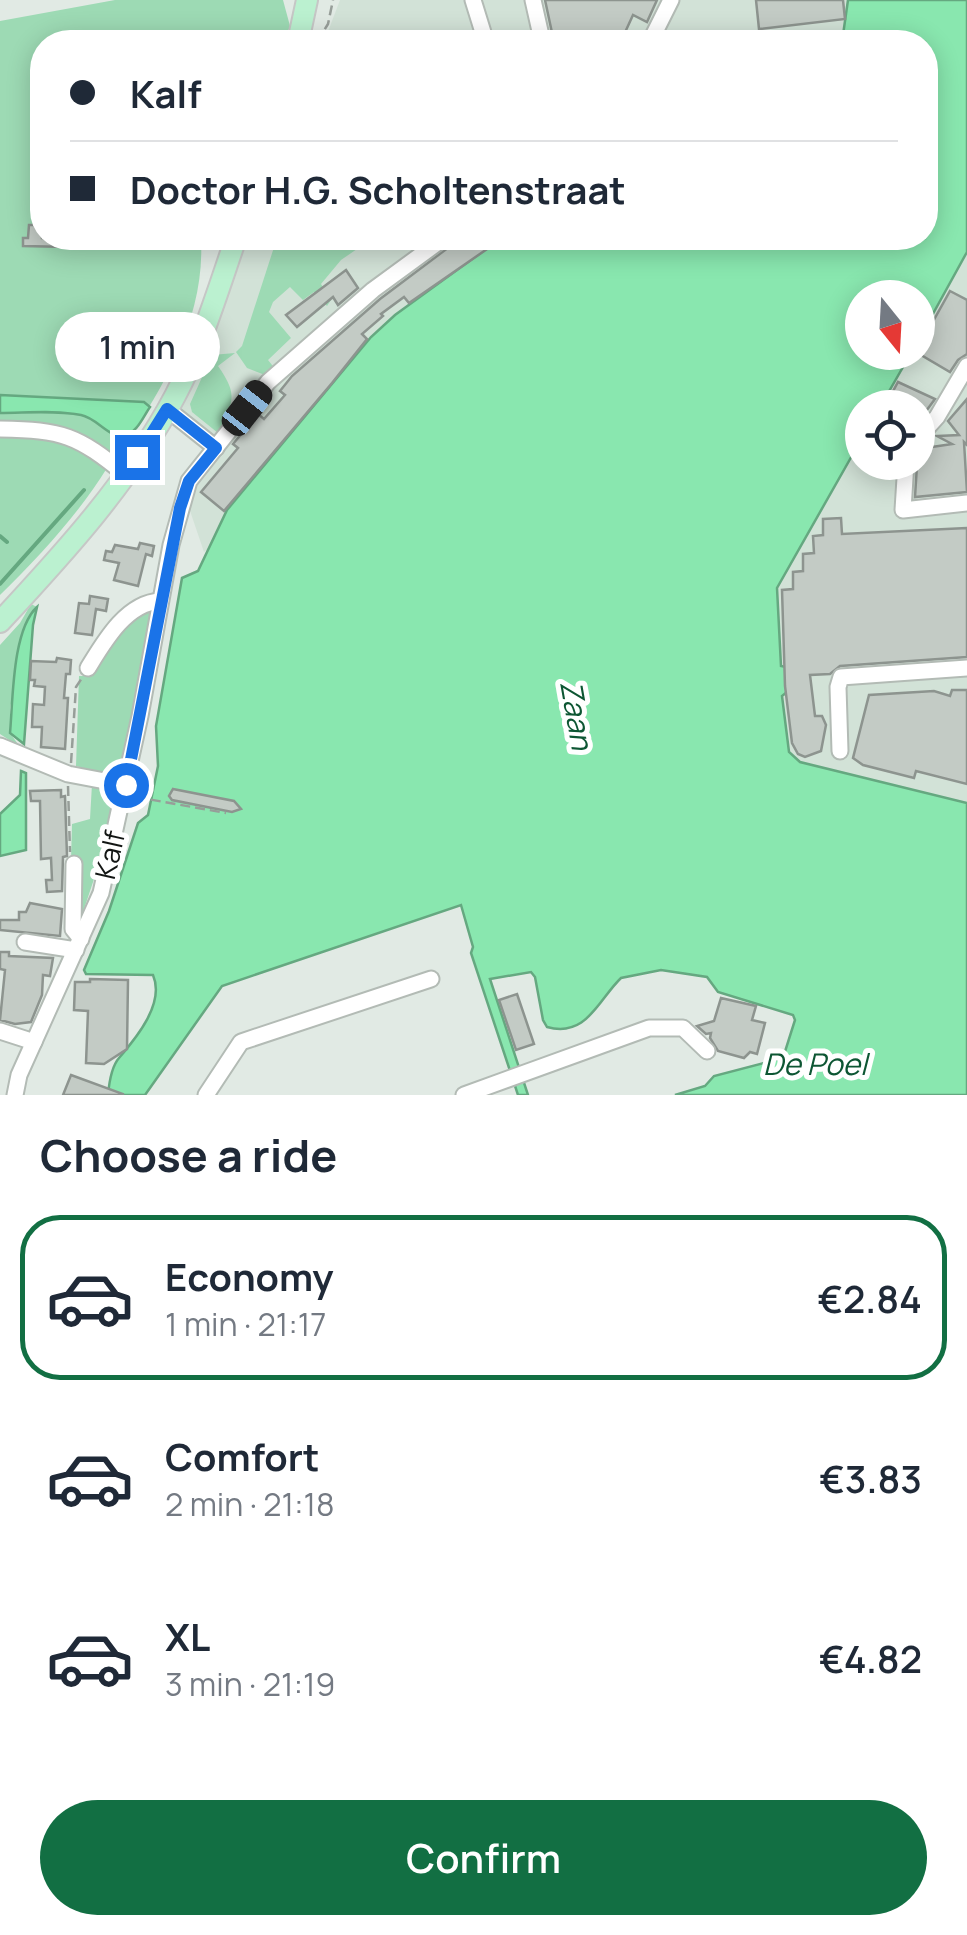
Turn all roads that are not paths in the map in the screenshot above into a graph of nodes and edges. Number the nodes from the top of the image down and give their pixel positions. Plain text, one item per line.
1 (307, 0) edge
2 (473, 0) edge
3 (533, 0) edge
4 (670, 0) edge
5 (301, 30) edge
6 (482, 30) edge
7 (540, 30) edge
8 (656, 30) edge
9 (232, 250) edge
10 (428, 250) edge
11 (967, 366) edge
12 (167, 409) junction
13 (935, 420) edge
14 (0, 429) edge
15 (216, 448) junction
16 (126, 475) junction
17 (904, 480) edge
18 (967, 503) edge
19 (160, 601) junction
20 (0, 622) edge
21 (88, 668) road end
22 (967, 668) edge
23 (0, 746) edge
24 (840, 751) dead end
25 (125, 790) junction
26 (74, 864) road end
27 (25, 942) dead end
28 (78, 945) junction
29 (431, 979) dead end
30 (0, 1032) edge
31 (34, 1042) junction
32 (707, 1051) dead end
33 (15, 1095) edge
34 (206, 1095) edge
35 (464, 1095) edge

1 - 5 main road
2 - 6 street
3 - 7 street
4 - 8 street
9 - 12 main road
10 - 15 street, Kalf
11 - 13 street
12 - 15 street
12 - 16 main road
14 - 16 street
15 - 19 street, Kalf
16 - 20 main road
17 - 18 street
19 - 21 street
19 - 25 street, Kalf
22 - 24 street
23 - 25 street
25 - 28 street, Kalf
26 - 28 street
27 - 28 street
28 - 31 street, Kalf
29 - 34 street
30 - 31 street
31 - 33 street, Kalf
32 - 35 street

